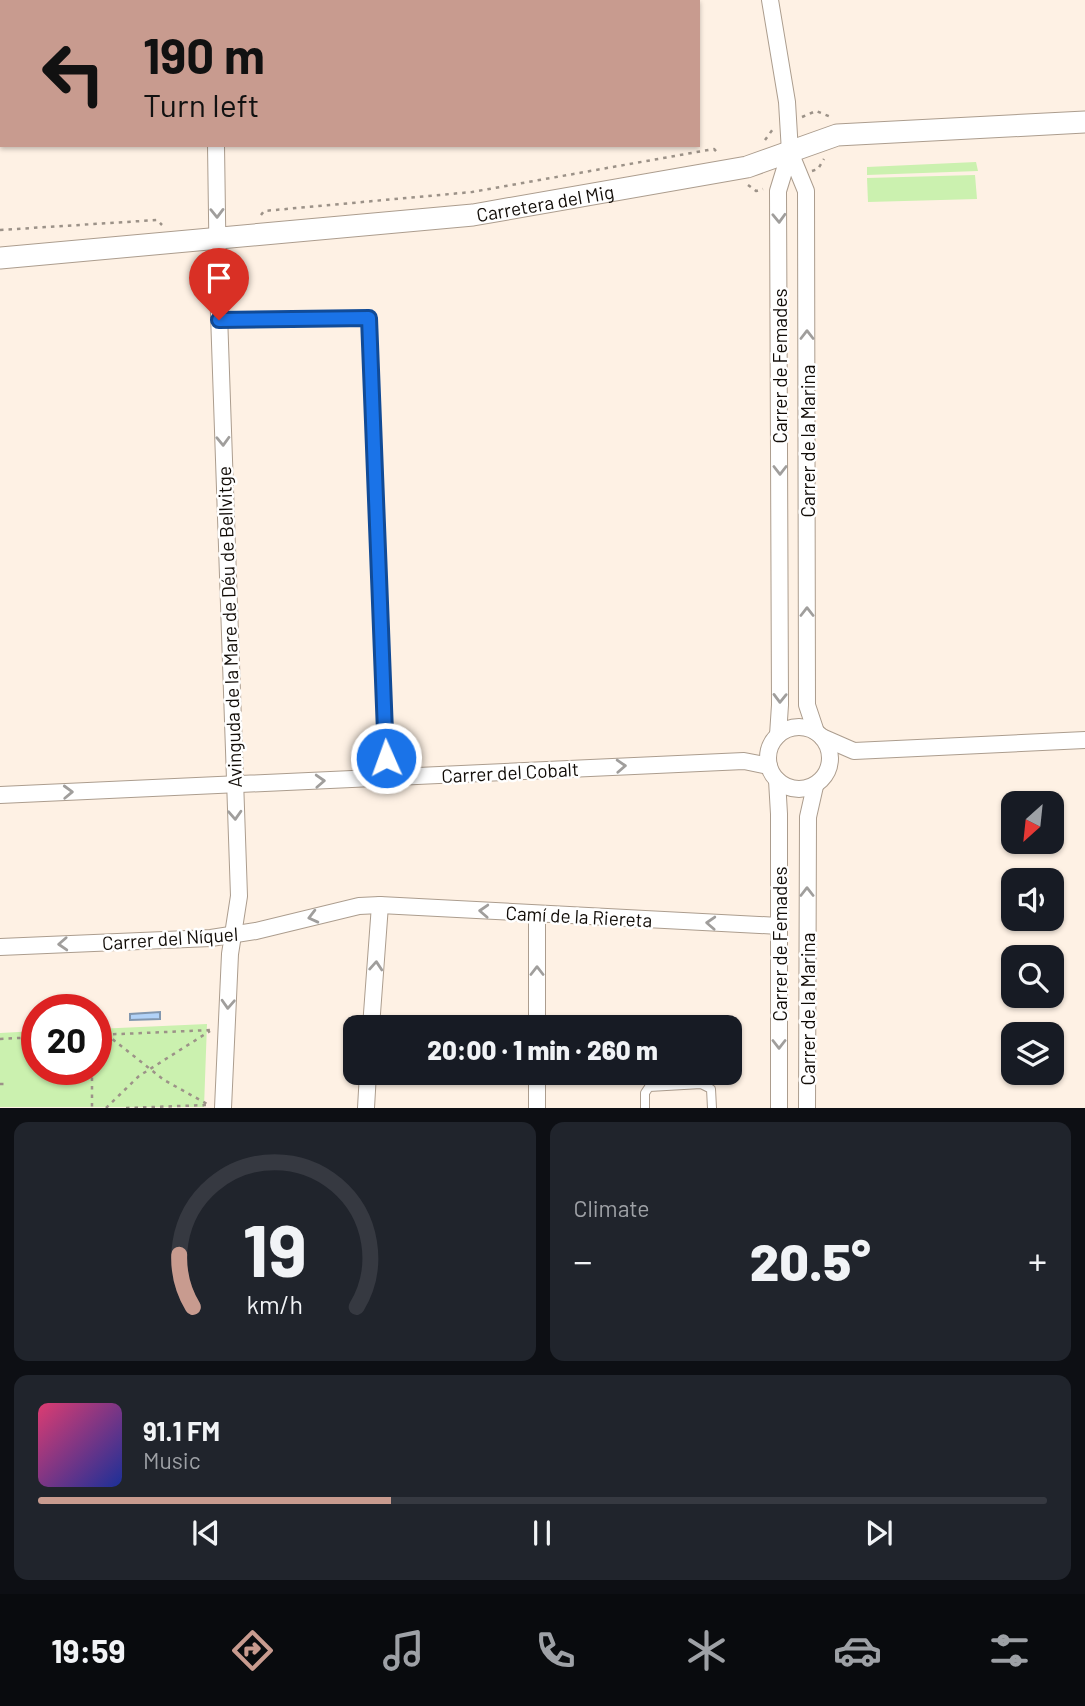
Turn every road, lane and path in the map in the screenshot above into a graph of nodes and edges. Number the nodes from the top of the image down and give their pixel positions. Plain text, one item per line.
1 (770, 0) edge
2 (839, 117) dead end
3 (794, 120) dead end
4 (1085, 122) edge
5 (782, 125) dead end
6 (760, 145) dead end
7 (216, 147) edge
8 (790, 152) junction
9 (722, 156) dead end
10 (258, 218) dead end
11 (164, 228) dead end
12 (0, 230) edge
13 (217, 239) junction
14 (0, 258) edge
15 (219, 320) junction
16 (819, 734) junction
17 (778, 735) junction
18 (1085, 740) edge
19 (854, 751) junction
20 (830, 767) junction
21 (773, 773) junction
22 (386, 778) junction
23 (234, 785) junction
24 (815, 786) junction
25 (0, 795) edge
26 (380, 905) junction
27 (537, 914) junction
28 (779, 926) junction
29 (232, 936) junction
30 (0, 947) edge
31 (373, 1015) edge
32 (537, 1015) edge
33 (112, 1034) edge
34 (21, 1038) edge
35 (0, 1039) edge
36 (112, 1039) edge
37 (150, 1069) junction
38 (0, 1084) edge
39 (7, 1084) dead end
40 (92, 1085) edge
41 (367, 1085) edge
42 (537, 1085) edge
43 (92, 1108) edge
44 (106, 1108) edge
45 (126, 1108) edge
46 (223, 1108) edge
47 (366, 1108) edge
48 (537, 1108) edge
49 (645, 1108) edge
50 (712, 1108) edge
51 (779, 1108) edge
52 (807, 1108) edge

1 - 8 street, Carrer de Femades
2 - 3 path
4 - 8 street, Carretera del Mig
5 - 6 path
7 -> 13 street, Avinguda de la Mare de Déu de Bellvitge
8 - 13 street, Carretera del Mig
16 -> 8 street, Carrer de la Marina
8 -> 17 street, Carrer de Femades
9 - 10 path
11 - 12 path
13 - 14 street, Carretera del Mig
13 - 15 street, Avinguda de la Mare de Déu de Bellvitge
15 - 22 lane
15 -> 23 street, Avinguda de la Mare de Déu de Bellvitge
16 - 17 street
16 - 19 street
16 - 20 street
17 - 21 street
18 - 19 street
19 - 20 street
20 - 24 street
22 -> 21 street, Carrer del Cobalt
21 - 24 street
21 - 28 street, Carrer de Femades
23 -> 22 street, Carrer del Cobalt
25 -> 23 street, Carrer del Cobalt
23 -> 29 street, Avinguda de la Mare de Déu de Bellvitge
52 -> 24 street, Carrer de la Marina
27 -> 26 street, Camí de la Riereta
26 -> 29 street, Carrer del Níquel
31 -> 26 street
28 -> 27 street, Camí de la Riereta
32 -> 27 street
28 -> 51 street, Carrer de Femades
29 -> 30 street, Carrer del Níquel
29 -> 46 street, Avinguda de la Mare de Déu de Bellvitge
33 - 37 path
34 - 35 path
36 - 37 path
37 - 44 path
37 - 45 path
38 - 39 path
40 - 43 path
41 - 47 street
42 - 48 street
49 - 50 lane

